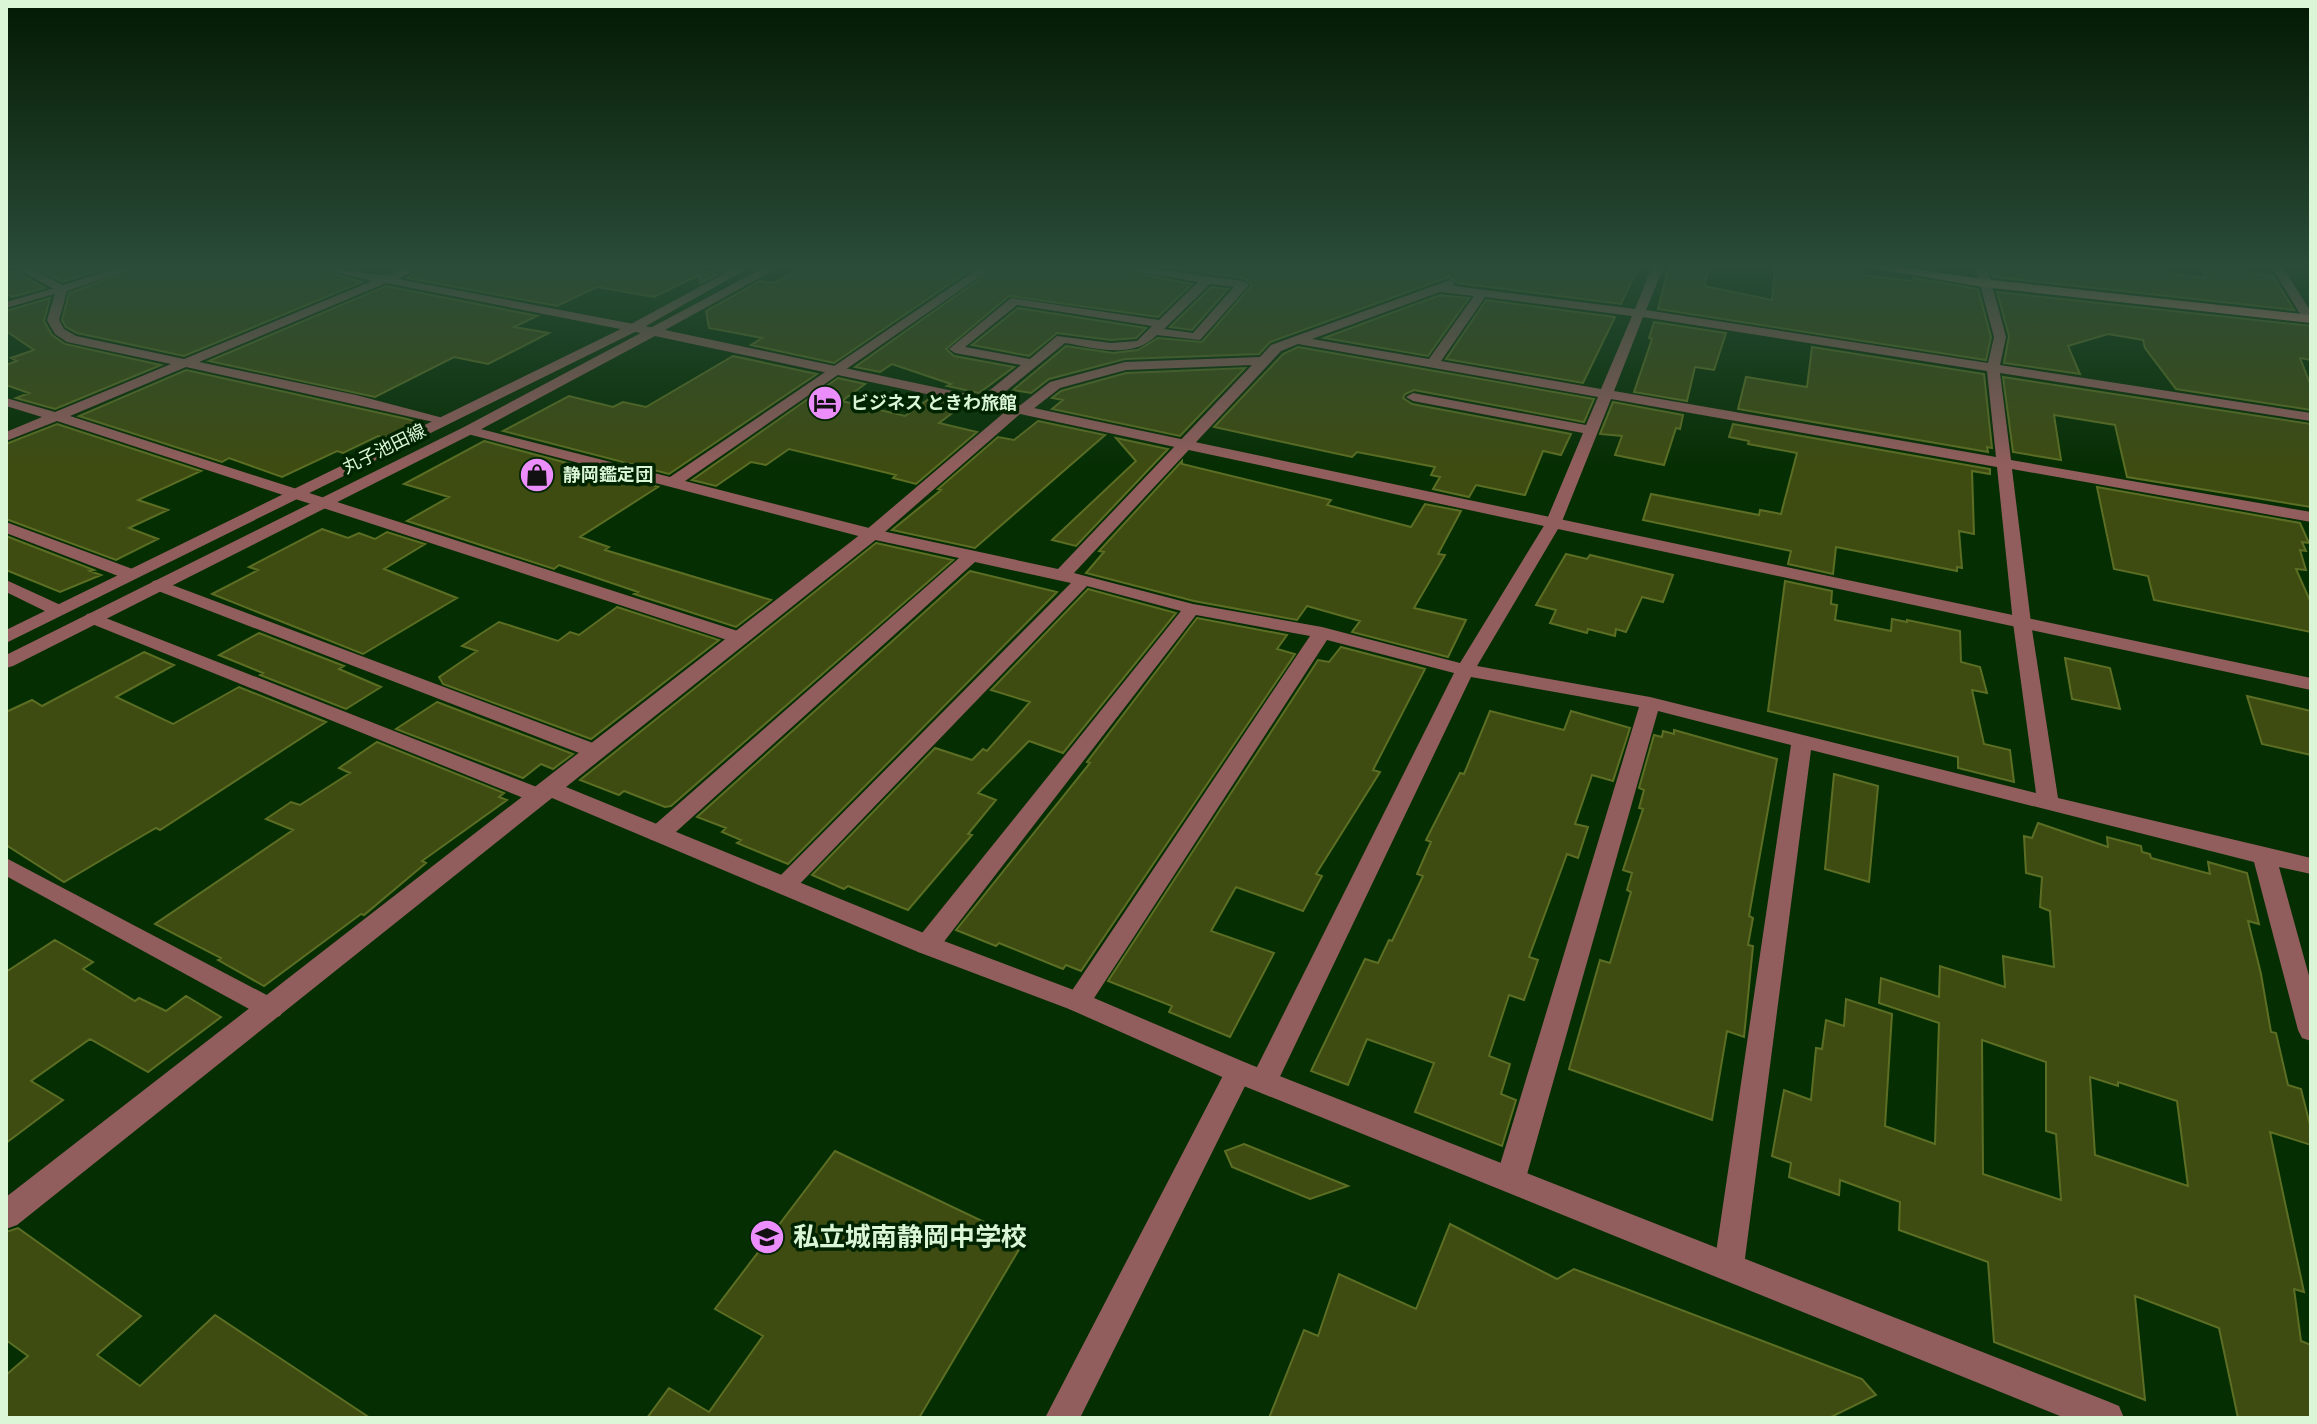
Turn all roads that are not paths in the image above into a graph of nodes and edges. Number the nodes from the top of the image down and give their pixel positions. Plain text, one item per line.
1 (61, 332) edge
2 (260, 332) edge
3 (624, 332) edge
4 (656, 332) edge
5 (658, 332) edge
6 (894, 332) edge
7 (976, 332) edge
8 (1153, 332) edge
9 (1179, 332) edge
10 (1200, 332) edge
11 (1317, 332) edge
12 (1454, 332) edge
13 (1631, 332) edge
14 (1764, 332) edge
15 (1999, 332) edge
16 (1296, 340) junction
17 (1263, 361) junction
18 (188, 363) junction
19 (1032, 363) junction
20 (1433, 363) junction
21 (1993, 368) junction
22 (840, 370) junction
23 (1605, 393) junction
24 (1413, 397) dead end
25 (985, 401) junction
26 (6, 402) edge
27 (1021, 409) junction
28 (2311, 417) edge
29 (56, 418) junction
30 (442, 422) junction
31 (469, 430) junction
32 (1591, 430) junction
33 (6, 437) edge
34 (1189, 443) junction
35 (2004, 463) junction
36 (672, 483) junction
37 (294, 495) junction
38 (319, 503) junction
39 (2311, 517) edge
40 (1553, 524) junction
41 (6, 527) edge
42 (872, 534) junction
43 (971, 556) junction
44 (132, 575) junction
45 (1073, 578) junction
46 (6, 585) edge
47 (159, 585) junction
48 (1192, 609) junction
49 (59, 611) junction
50 (93, 618) junction
51 (2022, 623) junction
52 (1322, 633) junction
53 (6, 637) edge
54 (737, 637) junction
55 (6, 662) edge
56 (1465, 670) junction
57 (2311, 684) edge
58 (1650, 703) junction
59 (1802, 740) junction
60 (594, 751) junction
61 (545, 793) junction
62 (2048, 801) junction
63 (659, 834) junction
64 (2264, 856) junction
65 (6, 866) edge
66 (2311, 866) edge
67 (784, 886) junction
68 (927, 945) junction
69 (1078, 1002) junction
70 (271, 1009) junction
71 (2311, 1030) edge
72 (1252, 1075) junction
73 (1511, 1178) junction
74 (6, 1215) edge
75 (1729, 1266) junction
76 (1062, 1418) edge
77 (2107, 1418) edge

1 - 18 street
2 - 18 street
3 - 30 street, 丸子池田線
4 - 31 street, 丸子池田線
5 - 22 street
6 - 22 street
7 - 19 street
8 - 19 street
9 - 10 street
11 - 16 street
12 - 20 street
13 - 23 street
14 - 21 street
15 - 21 street
16 - 17 street
16 - 20 street
17 - 27 street
17 - 34 street
18 - 29 street
18 - 30 street
19 - 25 street
20 - 23 street
21 - 28 street
21 - 35 street
22 - 25 street
22 - 36 street
23 - 32 street
23 - 35 street
24 - 32 street
25 - 27 street
26 - 29 street
27 - 34 street
27 - 42 street
29 - 33 street
29 - 37 street
30 - 37 street, 丸子池田線
31 - 36 street
31 - 38 street, 丸子池田線
32 - 40 street
34 - 40 street
34 - 45 street
35 - 39 street
35 - 51 street
36 - 42 street
37 - 38 street
37 - 44 street, 丸子池田線
38 - 47 street, 丸子池田線
38 - 54 street
40 - 51 street
40 - 56 street
41 - 44 street
42 - 43 street
42 - 54 street
43 - 45 street
43 - 63 street
44 - 49 street, 丸子池田線
45 - 48 street
45 - 67 street
46 - 49 street
47 - 50 street, 丸子池田線
47 - 60 street
48 - 52 street
48 - 68 street
49 - 53 street, 丸子池田線
50 - 55 street, 丸子池田線
50 - 61 street
51 - 57 street
51 - 62 street
52 - 56 street
52 - 69 street
54 - 60 street
56 - 58 street
56 - 72 street
58 - 59 street
58 - 73 street
59 - 62 street
59 - 75 street
60 - 61 street
61 - 63 street
61 - 70 street
62 - 64 street
63 - 67 street
64 - 66 street
64 - 71 street
65 - 70 street
67 - 68 street
68 - 69 street
69 - 72 street
70 - 74 street
72 - 73 street
72 - 76 street
73 - 75 street
75 - 77 street

